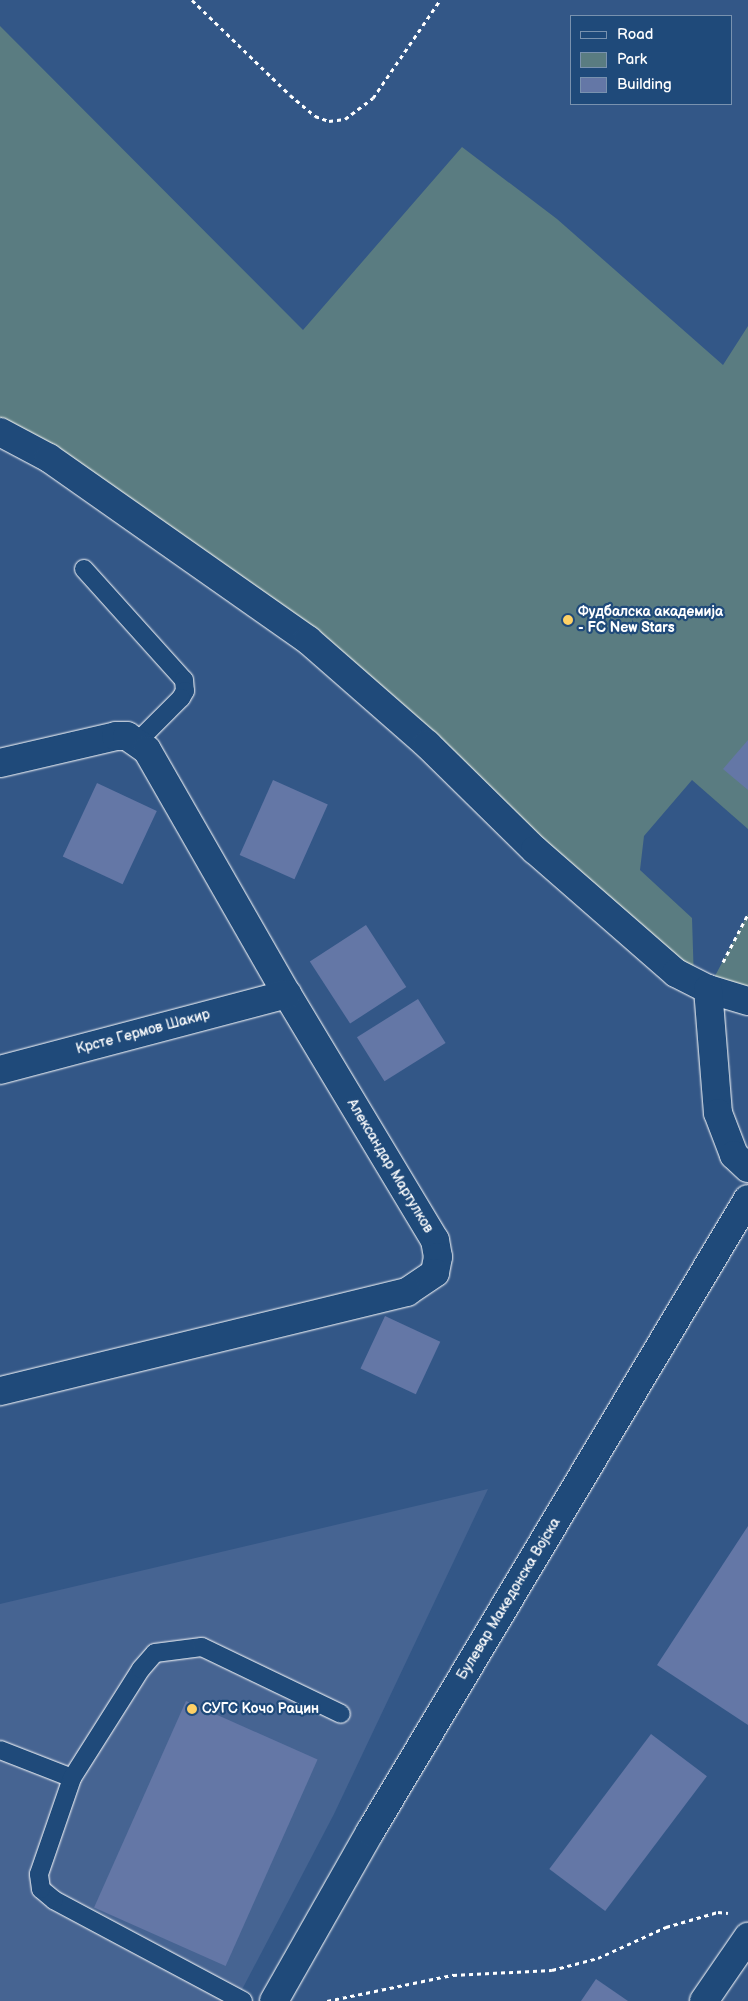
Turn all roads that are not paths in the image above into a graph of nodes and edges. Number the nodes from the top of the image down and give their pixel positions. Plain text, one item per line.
1 (0, 432) edge
2 (84, 569) dead end
3 (142, 746) junction
4 (0, 764) edge
5 (708, 989) junction
6 (287, 994) junction
7 (748, 1001) edge
8 (0, 1070) edge
9 (748, 1168) edge
10 (748, 1199) edge
11 (0, 1390) edge
12 (341, 1714) dead end
13 (0, 1750) edge
14 (72, 1778) junction
15 (748, 1937) edge
16 (243, 2001) edge
17 (274, 2001) edge
18 (704, 2001) edge

1 - 5 street
2 - 3 lane
3 - 4 street
3 - 6 street, Александар Мартулков
5 - 7 street
5 - 9 street
6 - 8 street, Крсте Гермов Шакир
6 - 11 street, Александар Мартулков
10 - 17 street, Булевар Македонска Војска
12 - 14 lane
13 - 14 lane
14 - 16 lane
15 - 18 street

